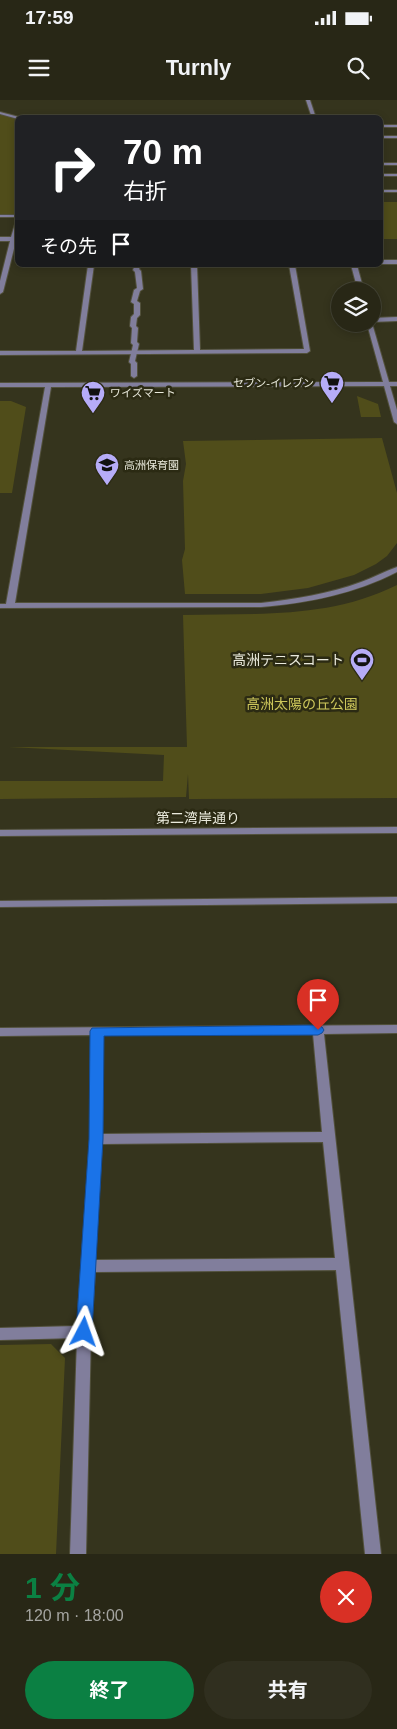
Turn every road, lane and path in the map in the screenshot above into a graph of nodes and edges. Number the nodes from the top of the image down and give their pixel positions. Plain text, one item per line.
1 (308, 100) edge
2 (0, 113) edge
3 (313, 115) edge
4 (15, 117) edge
5 (383, 126) edge
6 (397, 126) edge
7 (383, 137) edge
8 (397, 137) edge
9 (383, 164) edge
10 (397, 164) edge
11 (383, 175) edge
12 (397, 175) edge
13 (383, 191) edge
14 (397, 191) edge
15 (0, 216) edge
16 (15, 216) edge
17 (15, 230) edge
18 (0, 239) edge
19 (12, 239) junction
20 (383, 262) edge
21 (397, 262) edge
22 (6, 264) edge
23 (91, 267) edge
24 (137, 267) edge
25 (194, 267) edge
26 (292, 267) edge
27 (355, 267) edge
28 (359, 282) edge
29 (0, 291) edge
30 (397, 319) edge
31 (381, 320) edge
32 (372, 332) edge
33 (79, 352) junction
34 (134, 352) junction
35 (197, 352) junction
36 (0, 353) edge
37 (134, 376) dead end
38 (48, 384) junction
39 (386, 384) junction
40 (397, 384) edge
41 (0, 385) edge
42 (397, 422) edge
43 (397, 569) edge
44 (0, 606) edge
45 (10, 606) junction
46 (397, 830) edge
47 (0, 833) edge
48 (397, 900) edge
49 (0, 904) edge
50 (397, 1029) edge
51 (318, 1030) junction
52 (97, 1031) junction
53 (0, 1032) edge
54 (329, 1137) junction
55 (96, 1139) junction
56 (342, 1264) junction
57 (89, 1266) junction
58 (84, 1332) junction
59 (0, 1334) edge
60 (78, 1554) edge
61 (372, 1554) edge

1 - 3 street
2 - 4 street
5 - 6 street
7 - 8 street
9 - 10 street
11 - 12 street
13 - 14 street
15 - 16 street
17 - 19 street
18 - 19 street
19 - 22 street
20 - 21 street
22 - 29 street
23 - 33 street
24 - 34 street
25 - 35 street
26 - 35 street
27 - 28 street
30 - 31 street
32 - 39 street
33 - 34 street
33 - 36 street
34 - 35 street
34 - 37 street
38 - 39 street
38 - 41 street
38 - 45 street
39 - 40 street
39 - 42 street
43 - 45 street
44 - 45 street
46 - 47 street, 第二湾岸通り
48 - 49 street
50 - 51 street
51 - 52 street
51 - 54 street
52 - 53 street
52 - 55 street
54 - 55 street
54 - 56 street
55 - 57 street
56 - 57 street
56 - 61 street
57 - 58 street
58 - 59 street
58 - 60 street

